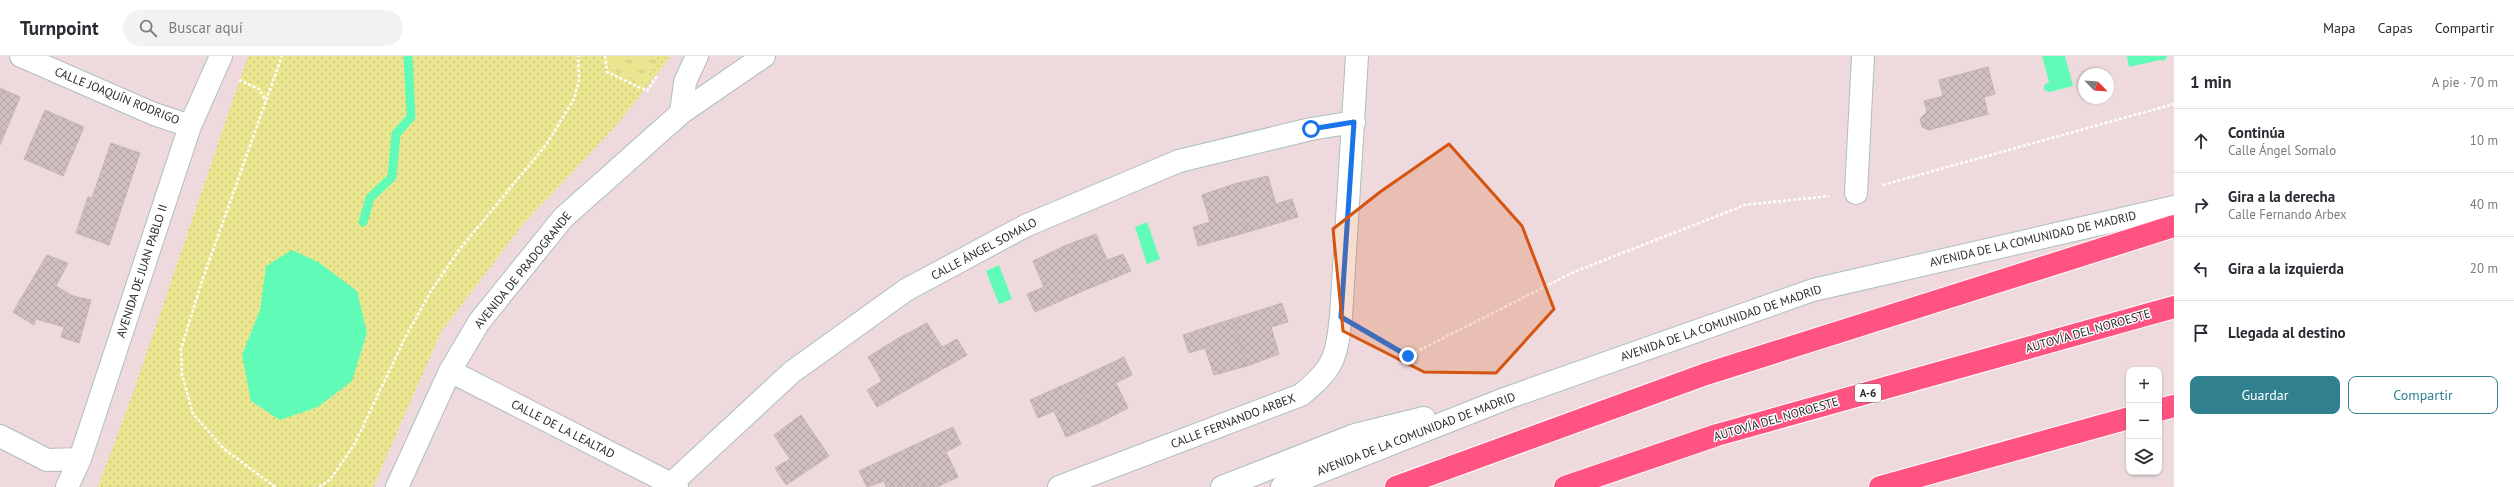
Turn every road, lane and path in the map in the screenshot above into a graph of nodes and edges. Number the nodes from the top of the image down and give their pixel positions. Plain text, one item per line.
1 (21, 56) edge
2 (282, 56) edge
3 (578, 56) edge
4 (605, 56) edge
5 (697, 56) edge
6 (764, 56) edge
7 (1357, 56) edge
8 (1863, 56) edge
9 (218, 63) edge
10 (658, 74) dead end
11 (266, 101) junction
12 (2174, 104) edge
13 (681, 113) junction
14 (1354, 122) junction
15 (190, 126) junction
16 (1856, 193) junction
17 (2174, 207) edge
18 (2174, 226) edge
19 (2174, 307) edge
20 (1341, 317) junction
21 (450, 371) junction
22 (1507, 398) junction
23 (2174, 406) edge
24 (2162, 409) edge
25 (2126, 419) edge
26 (0, 436) edge
27 (80, 459) junction
28 (674, 485) edge
29 (68, 487) edge
30 (275, 487) edge
31 (319, 487) edge
32 (397, 487) edge
33 (1059, 487) edge
34 (1222, 487) edge
35 (1282, 487) edge
36 (1396, 487) edge
37 (1565, 487) edge
38 (1880, 487) edge

1 - 15 street, CALLE JOAQUÍN RODRIGO
2 - 11 path
3 - 31 path
4 - 10 path
5 - 13 street
6 - 13 street, AVENIDA DE PRADOGRANDE
7 - 14 street, CALLE FERNANDO ARBEX
8 - 16 street
9 - 11 path
9 - 15 street, AVENIDA DE JUAN PABLO II
11 - 30 path
12 - 16 path
13 - 21 street, AVENIDA DE PRADOGRANDE
14 - 20 street, CALLE FERNANDO ARBEX
14 - 28 street, CALLE ÁNGEL SOMALO
15 - 27 street, AVENIDA DE JUAN PABLO II
16 - 20 path
17 - 22 street, AVENIDA DE LA COMUNIDAD DE MADRID
18 - 36 highway
19 - 37 highway, AUTOVÍA DEL NOROESTE / A-6
20 - 33 street, CALLE FERNANDO ARBEX
21 - 28 street, CALLE DE LA LEALTAD
21 - 32 street, AVENIDA DE PRADOGRANDE
22 - 34 street
22 - 35 street, AVENIDA DE LA COMUNIDAD DE MADRID
23 - 24 highway
25 - 38 highway
26 - 27 street
27 - 29 street, AVENIDA DE JUAN PABLO II

